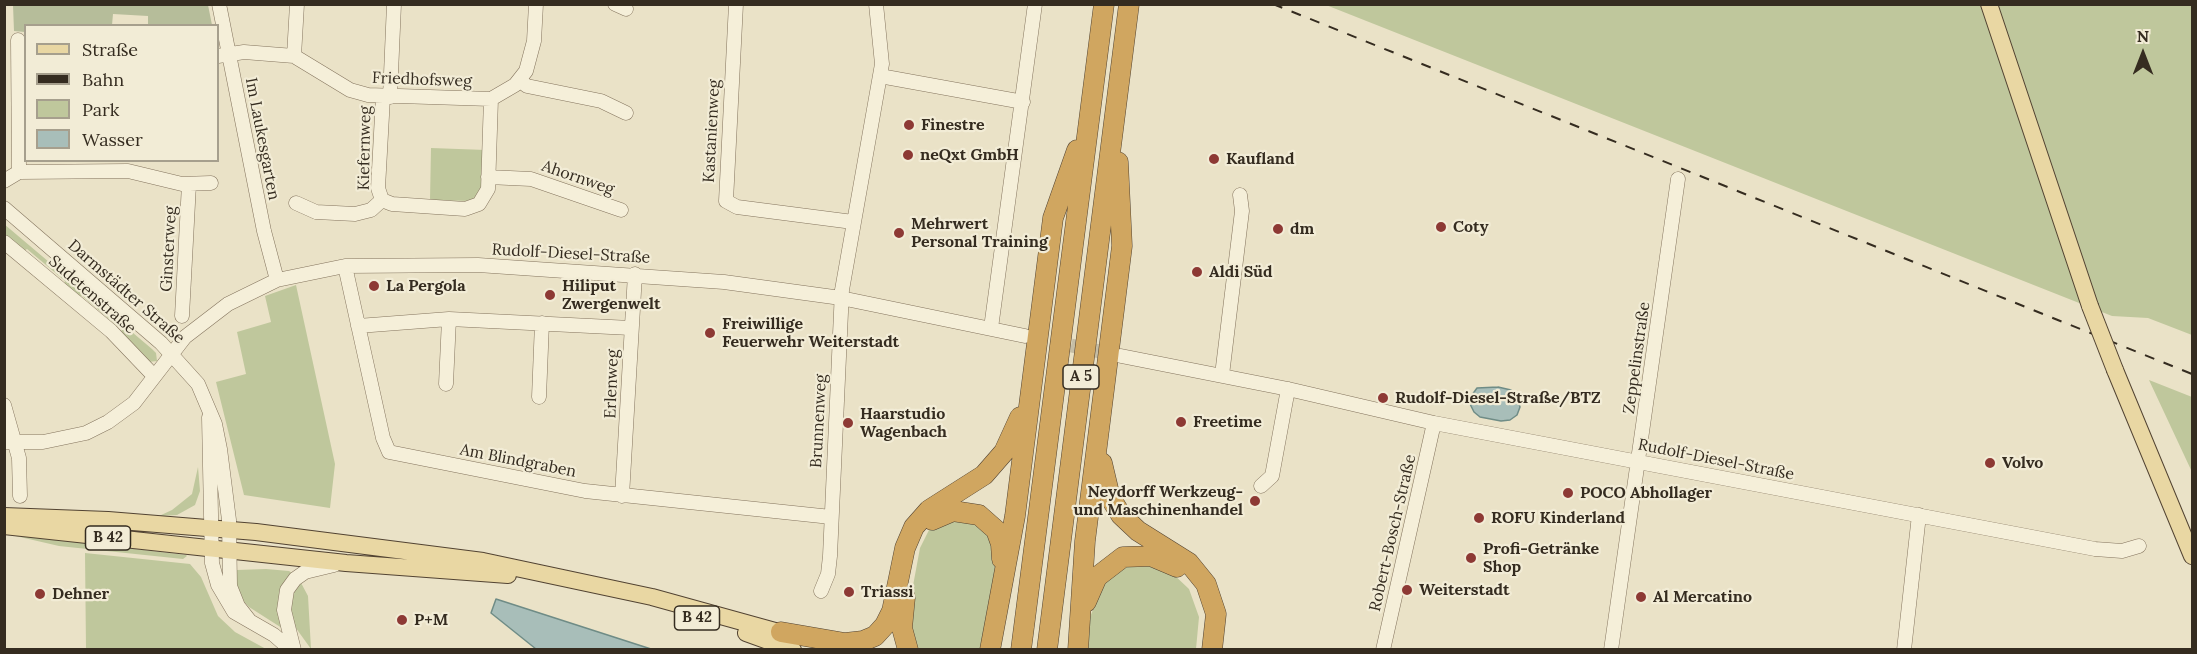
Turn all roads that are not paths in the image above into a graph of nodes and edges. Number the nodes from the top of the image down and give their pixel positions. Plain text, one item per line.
1 (219, 4) edge
2 (297, 4) edge
3 (394, 4) edge
4 (536, 4) edge
5 (736, 4) edge
6 (876, 4) edge
7 (1035, 4) edge
8 (1104, 4) edge
9 (1129, 4) edge
10 (1989, 4) edge
11 (16, 40) edge
12 (223, 55) edge
13 (294, 56) junction
14 (880, 76) junction
15 (519, 80) junction
16 (386, 97) junction
17 (491, 99) junction
18 (1023, 102) junction
19 (1116, 105) junction
20 (626, 113) dead end
21 (1090, 117) junction
22 (113, 166) edge
23 (19, 172) junction
24 (488, 177) junction
25 (1678, 178) dead end
26 (4, 181) edge
27 (211, 183) dead end
28 (189, 184) junction
29 (1240, 195) dead end
30 (382, 200) junction
31 (296, 203) dead end
32 (4, 208) edge
33 (621, 210) dead end
34 (853, 222) junction
35 (4, 242) edge
36 (345, 266) junction
37 (635, 274) junction
38 (277, 280) junction
39 (841, 298) junction
40 (182, 316) dead end
41 (449, 319) junction
42 (542, 323) junction
43 (358, 326) junction
44 (631, 328) junction
45 (991, 328) junction
46 (1025, 336) tunnel mouth
47 (172, 353) junction
48 (1121, 356) tunnel mouth
49 (1033, 365) junction
50 (1222, 375) junction
51 (154, 376) junction
52 (446, 384) dead end
53 (1288, 389) junction
54 (539, 397) dead end
55 (4, 405) edge
56 (1104, 406) junction
57 (1434, 423) junction
58 (10, 442) edge
59 (1639, 462) junction
60 (1261, 486) dead end
61 (20, 496) dead end
62 (622, 496) junction
63 (1919, 515) junction
64 (4, 516) edge
65 (831, 517) junction
66 (4, 526) edge
67 (220, 529) junction
68 (2139, 546) dead end
69 (220, 550) junction
70 (2193, 556) edge
71 (346, 563) junction
72 (821, 591) dead end
73 (998, 601) junction
74 (781, 632) junction
75 (1078, 642) edge
76 (292, 650) edge
77 (793, 650) edge
78 (843, 650) edge
79 (908, 650) edge
80 (990, 650) edge
81 (1021, 650) edge
82 (1047, 650) edge
83 (1202, 650) edge
84 (1212, 650) edge
85 (1383, 650) edge
86 (1611, 650) edge
87 (1904, 650) edge

1 - 12 street, Im Laukesgarten
2 - 13 street
3 - 16 street, Kiefernweg
4 - 15 street
5 - 34 street, Kastanienweg
6 - 14 street, Brunnenweg
7 - 18 street
8 - 21 highway, A 5
9 - 19 highway, A 5
10 - 70 main road, bridge
11 - 23 street
12 - 13 street, Friedhofsweg
12 - 38 street, Im Laukesgarten
13 - 16 street, Friedhofsweg
14 - 18 street
14 - 34 street, Brunnenweg
15 - 17 street
15 - 20 street
16 - 17 street, Friedhofsweg
16 - 30 street, Kiefernweg
17 - 24 street
18 - 45 street
19 - 56 highway, A 5
19 - 82 highway, A 5
21 - 49 highway
21 - 81 highway, A 5
22 - 23 street
22 - 28 street
23 - 26 street
24 - 30 street
24 - 33 street, Ahornweg
25 - 59 street, Zeppelinstraße
27 - 28 street
28 - 40 street, Ginsterweg
29 - 50 street
30 - 31 street
32 - 47 street, Darmstädter Straße
34 - 39 street, Brunnenweg
35 - 51 street, Sudetenstraße
36 - 37 street, Rudolf-Diesel-Straße
36 - 38 street, Rudolf-Diesel-Straße
36 - 43 street, Am Blindgraben
37 - 39 street, Rudolf-Diesel-Straße
37 - 44 street, Erlenweg
38 - 47 street, Rudolf-Diesel-Straße
39 - 45 street, Rudolf-Diesel-Straße
39 - 65 street, Brunnenweg
41 - 42 street
41 - 43 street
41 - 52 street
42 - 44 street
42 - 54 street
43 - 62 street, Am Blindgraben
44 - 62 street, Erlenweg
45 - 46 street, Rudolf-Diesel-Straße
47 - 51 street, Rudolf-Diesel-Straße
47 - 67 street, Darmstädter Straße
48 - 50 street, Rudolf-Diesel-Straße
49 - 73 highway
49 - 74 highway
50 - 53 street, Rudolf-Diesel-Straße
51 - 58 street, Rudolf-Diesel-Straße
53 - 57 street, Rudolf-Diesel-Straße
53 - 60 street
55 - 58 street
56 - 75 highway, A 5
56 - 84 highway, A 5
57 - 59 street, Rudolf-Diesel-Straße
57 - 85 street, Robert-Bosch-Straße
58 - 61 street
59 - 63 street, Rudolf-Diesel-Straße
59 - 86 street, Zeppelinstraße
62 - 65 street, Am Blindgraben
63 - 68 street, Rudolf-Diesel-Straße
63 - 87 street
64 - 67 main road, B 42
65 - 72 street, Brunnenweg
66 - 69 main road, B 42
67 - 69 street, Darmstädter Straße
67 - 74 main road, B 42
69 - 71 main road, B 42
69 - 76 street, Darmstädter Straße
71 - 76 street
71 - 77 main road, B 42
73 - 79 highway
73 - 80 highway
74 - 78 main road, B 42
75 - 83 highway

